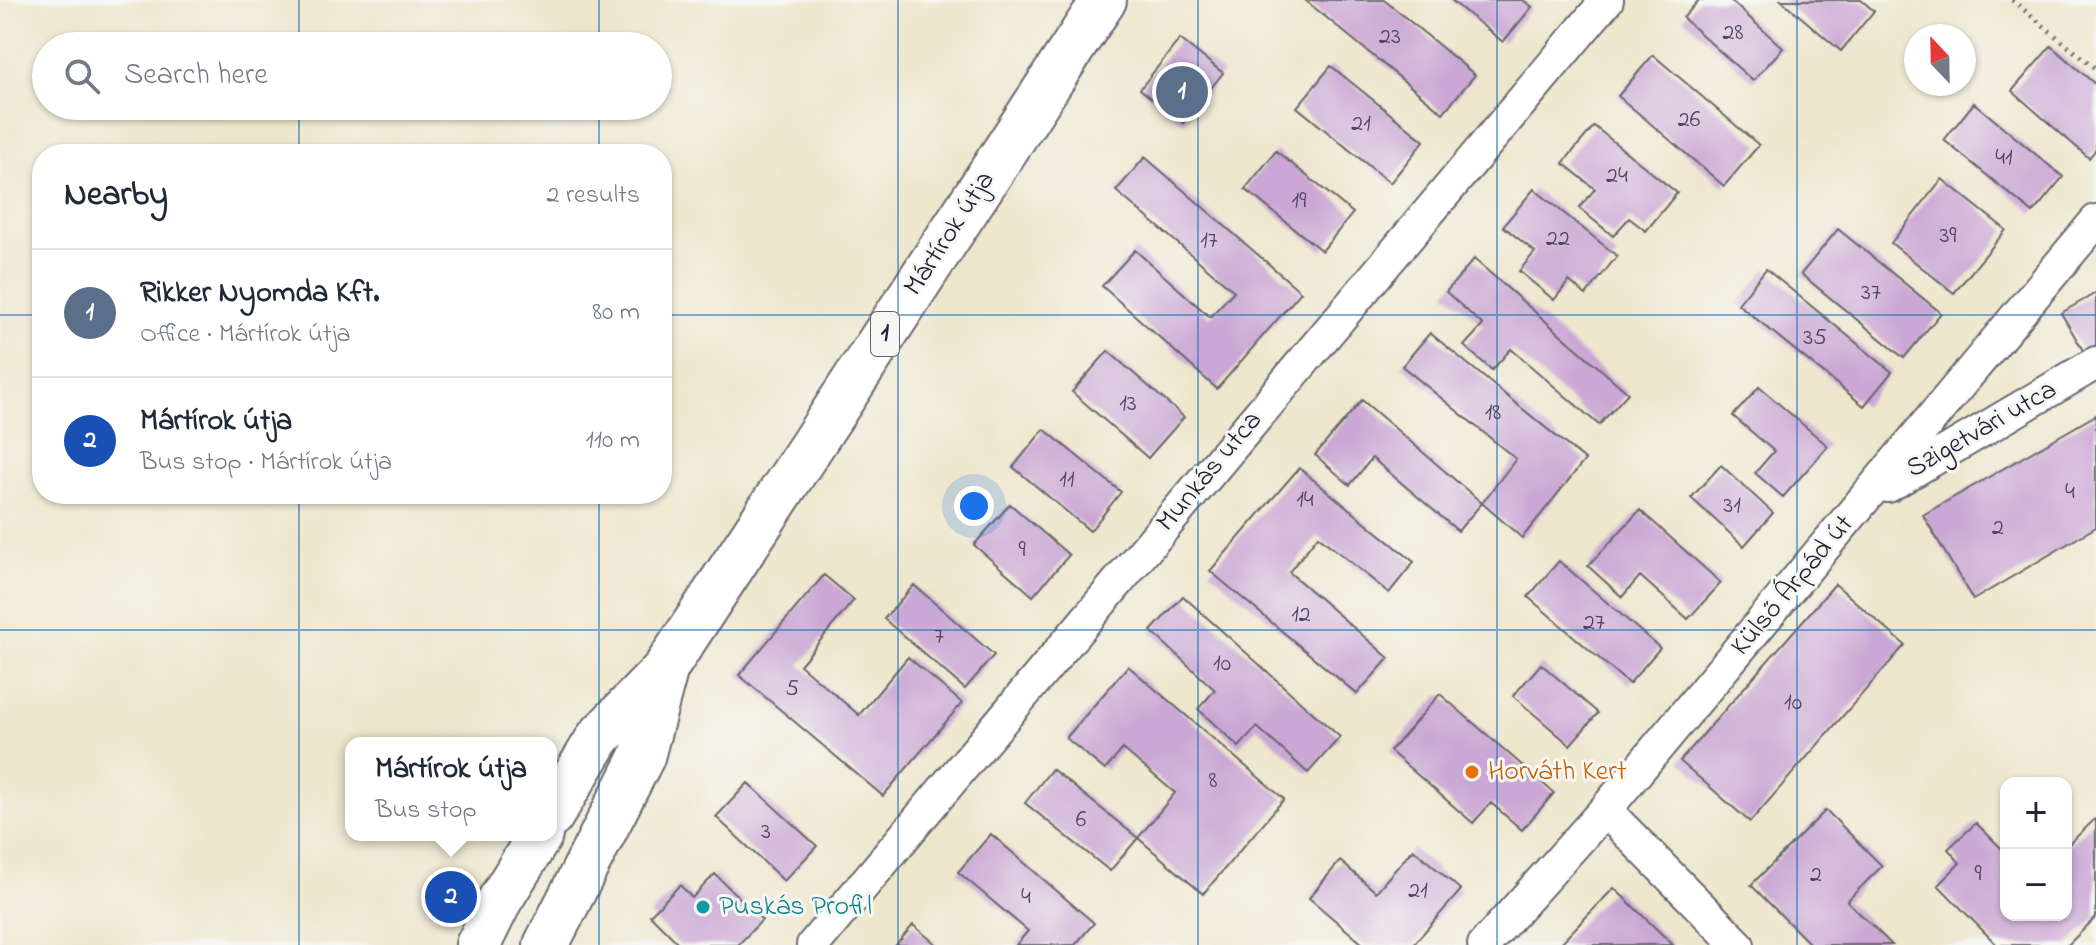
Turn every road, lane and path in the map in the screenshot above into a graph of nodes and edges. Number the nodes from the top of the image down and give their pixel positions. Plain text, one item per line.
1 (1104, 0) edge
2 (1607, 0) edge
3 (2012, 0) edge
4 (2096, 69) edge
5 (2096, 221) edge
6 (2096, 363) edge
7 (1868, 498) junction
8 (665, 669) junction
9 (557, 806) edge
10 (1605, 810) junction
11 (536, 841) edge
12 (478, 945) edge
13 (546, 945) edge
14 (813, 945) edge
15 (1484, 945) edge
16 (1738, 945) edge

1 - 8 main road, Mártírok útja / 1
2 - 14 street, Munkás utca
3 - 4 path
5 - 7 street, Külső Árpád út
6 - 7 street, Szigetvári utca
7 - 10 street, Külső Árpád út
8 - 9 main road, Mártírok útja / 1
8 - 13 main road, Mártírok útja / 1
10 - 15 street, Külső Árpád út
10 - 16 street
11 - 12 main road

